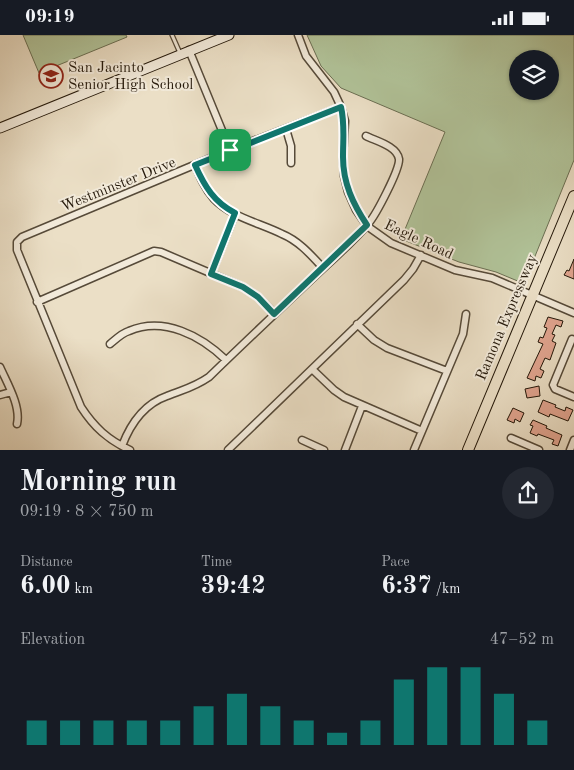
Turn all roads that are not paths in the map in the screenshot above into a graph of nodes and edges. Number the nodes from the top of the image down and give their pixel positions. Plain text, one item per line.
1 (172, 35) edge
2 (229, 35) edge
3 (298, 35) edge
4 (184, 52) junction
5 (341, 107) junction
6 (0, 129) edge
7 (286, 129) junction
8 (366, 137) dead end
9 (230, 150) junction
10 (291, 163) dead end
11 (195, 165) junction
12 (574, 196) edge
13 (235, 213) junction
14 (367, 225) junction
15 (421, 255) junction
16 (323, 268) junction
17 (211, 274) junction
18 (531, 295) junction
19 (37, 302) junction
20 (574, 313) edge
21 (274, 314) junction
22 (466, 314) dead end
23 (357, 324) junction
24 (572, 339) dead end
25 (110, 344) dead end
26 (226, 360) junction
27 (0, 367) edge
28 (312, 369) junction
29 (446, 371) junction
30 (11, 392) junction
31 (0, 395) edge
32 (574, 397) edge
33 (362, 406) junction
34 (17, 425) dead end
35 (422, 431) junction
36 (511, 438) dead end
37 (302, 440) dead end
38 (574, 440) edge
39 (122, 446) junction
40 (130, 450) edge
41 (228, 450) edge
42 (324, 450) edge
43 (345, 450) edge
44 (414, 450) edge
45 (468, 450) edge
46 (539, 450) edge
47 (570, 450) edge

1 - 4 lane
2 - 4 street
3 - 5 street, Eagle Road
4 - 6 street
4 - 9 street
5 - 7 street, Westminster Drive
5 - 14 street, Eagle Road
7 - 9 street, Westminster Drive
7 - 10 street
8 - 14 street
9 - 11 street, Westminster Drive
11 - 13 street
11 - 19 street, Westminster Drive
12 - 18 main road, Ramona Expressway
13 - 16 street
13 - 17 street
14 - 15 street, Eagle Road
14 - 16 street
15 - 18 street, Eagle Road
15 - 23 street
16 - 21 street
17 - 19 street
17 - 21 street
18 - 20 street, Eagle Road
18 - 45 main road, Ramona Expressway
19 - 39 street
21 - 26 street
22 - 29 street
23 - 28 street
23 - 29 street
24 - 32 street
25 - 26 street
26 - 39 street
27 - 30 street
28 - 33 street
28 - 41 street
29 - 35 street
30 - 31 street
30 - 34 street
33 - 35 street
33 - 43 street
35 - 44 street
36 - 46 street
37 - 42 street
38 - 47 street
39 - 40 street

